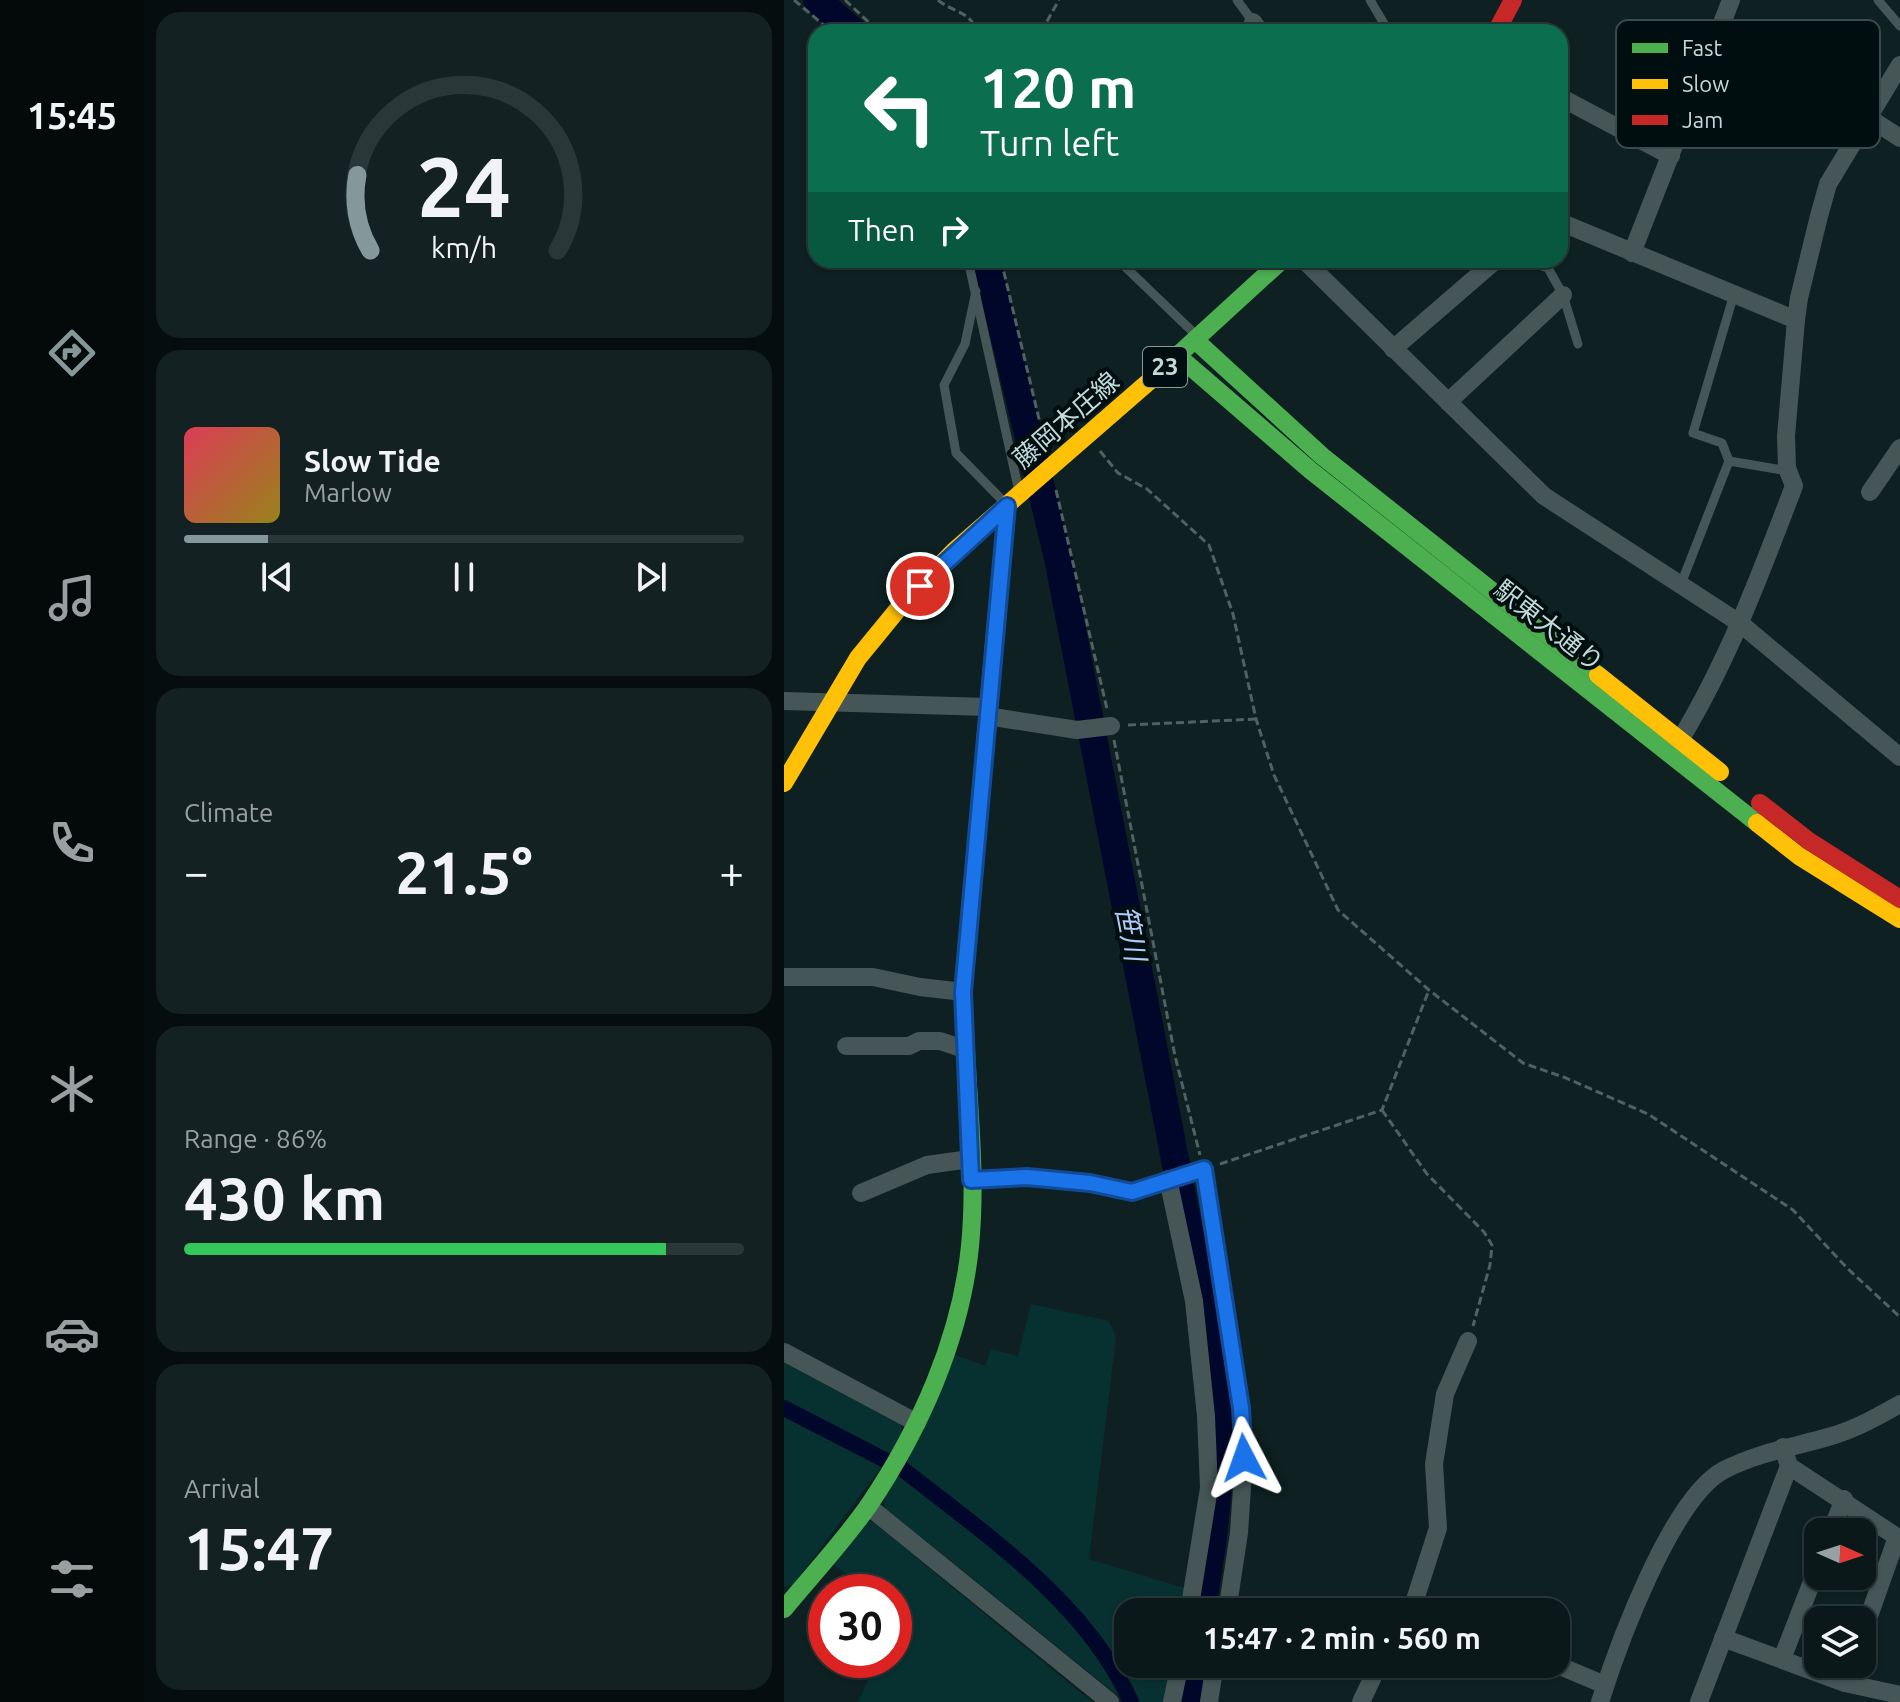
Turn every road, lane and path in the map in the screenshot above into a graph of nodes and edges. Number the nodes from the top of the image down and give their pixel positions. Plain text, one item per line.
1 (794, 0) edge
2 (845, 0) edge
3 (938, 0) edge
4 (1059, 0) edge
5 (1237, 0) edge
6 (1370, 0) edge
7 (1513, 0) edge
8 (1731, 0) edge
9 (1878, 0) edge
10 (1723, 20) edge
11 (822, 24) edge
12 (870, 24) edge
13 (975, 24) edge
14 (1046, 24) edge
15 (1254, 24) edge
16 (1384, 24) edge
17 (1500, 24) edge
18 (1900, 26) edge
19 (1900, 65) edge
20 (1880, 99) edge
21 (1568, 101) edge
22 (1880, 125) edge
23 (1616, 127) edge
24 (1900, 138) edge
25 (1656, 148) edge
26 (1674, 148) edge
27 (1850, 148) edge
28 (1671, 156) junction
29 (1568, 225) edge
30 (1632, 253) junction
31 (970, 268) edge
32 (1003, 268) edge
33 (1126, 268) edge
34 (1273, 268) edge
35 (1312, 268) edge
36 (1487, 268) edge
37 (1548, 268) edge
38 (976, 291) junction
39 (1734, 294) junction
40 (1563, 295) junction
41 (1796, 320) junction
42 (1196, 338) junction
43 (1578, 344) dead end
44 (1393, 349) junction
45 (1178, 356) junction
46 (1448, 402) junction
47 (1087, 435) junction
48 (1900, 448) edge
49 (1729, 461) junction
50 (1049, 470) junction
51 (1789, 471) junction
52 (1870, 492) dead end
53 (1017, 497) junction
54 (1681, 584) junction
55 (1741, 624) junction
56 (784, 701) edge
57 (831, 701) junction
58 (987, 712) junction
59 (1256, 719) junction
60 (1111, 726) junction
61 (1680, 740) junction
62 (1900, 757) edge
63 (784, 783) edge
64 (1900, 899) edge
65 (1900, 919) edge
66 (784, 977) edge
67 (1429, 990) junction
68 (963, 992) junction
69 (846, 1046) dead end
70 (964, 1049) junction
71 (1382, 1110) junction
72 (970, 1159) junction
73 (1201, 1170) junction
74 (1168, 1179) junction
75 (971, 1180) junction
76 (861, 1193) dead end
77 (1900, 1317) edge
78 (1468, 1341) joint
79 (784, 1352) edge
80 (1900, 1404) edge
81 (917, 1423) junction
82 (1783, 1447) junction
83 (1789, 1466) junction
84 (1844, 1499) junction
85 (868, 1506) junction
86 (1837, 1518) edge
87 (793, 1589) edge
88 (1809, 1590) edge
89 (1191, 1598) edge
90 (1229, 1598) edge
91 (1414, 1598) edge
92 (1873, 1606) edge
93 (784, 1609) edge
94 (1723, 1638) junction
95 (1782, 1659) junction
96 (1570, 1674) edge
97 (1177, 1678) edge
98 (1213, 1678) edge
99 (1372, 1678) edge
100 (1847, 1678) edge
101 (1845, 1683) junction
102 (1602, 1694) edge
103 (1900, 1695) edge
104 (1110, 1702) edge
105 (1172, 1702) edge
106 (1209, 1702) edge
107 (1361, 1702) edge
108 (1699, 1702) edge

1 - 11 path
2 - 12 path
3 - 13 path
4 - 14 path
5 - 15 lane
6 - 16 lane
7 - 17 street
8 - 10 street
9 - 18 lane
19 - 20 street
21 - 23 street
22 - 24 street
25 - 28 street
26 - 28 street
27 - 41 street
28 - 30 street
29 - 30 street
30 - 39 street
31 - 38 lane
32 - 50 path
33 - 42 lane
34 - 42 street, 藤岡本庄線 / 23
35 - 44 street
36 - 44 street
37 - 40 lane
38 - 53 lane
38 - 53 lane
39 - 41 street
39 - 49 lane
40 - 43 lane
40 - 46 street
41 - 51 street
42 - 45 street, 藤岡本庄線 / 23
42 - 61 street, 駅東大通り
44 - 46 street
45 - 47 street, 藤岡本庄線 / 23
45 - 65 street, 駅東大通り
46 - 54 street
47 - 50 street, 藤岡本庄線 / 23
47 - 59 path
48 - 52 street
49 - 51 lane
49 - 54 lane
50 - 53 street, 藤岡本庄線 / 23
50 - 60 path
51 - 55 street
53 - 57 street, 藤岡本庄線 / 23
53 - 58 street
54 - 55 street
55 - 61 street
55 - 62 street
56 - 57 street
57 - 58 street
57 - 63 street, 藤岡本庄線 / 23
58 - 60 street
58 - 68 street
59 - 60 path
59 - 67 path
60 - 73 path
61 - 64 street, 駅東大通り
66 - 68 street
67 - 71 path
67 - 77 path
68 - 70 street
69 - 70 street
70 - 72 street
71 - 73 path
71 - 78 path
72 - 75 street
72 - 76 street
73 - 74 street
73 - 90 street
74 - 75 street
74 - 89 street
75 - 81 street
78 - 91 street
79 - 81 street
80 - 82 street
81 - 85 street
82 - 83 street
82 - 102 street
83 - 84 street
83 - 94 street
84 - 86 street
84 - 92 street
85 - 87 street
85 - 104 street
87 - 93 street
88 - 95 street
94 - 95 street
94 - 108 street
95 - 101 street
96 - 102 street
97 - 105 street
98 - 106 street
99 - 107 street
100 - 101 street
101 - 103 street

